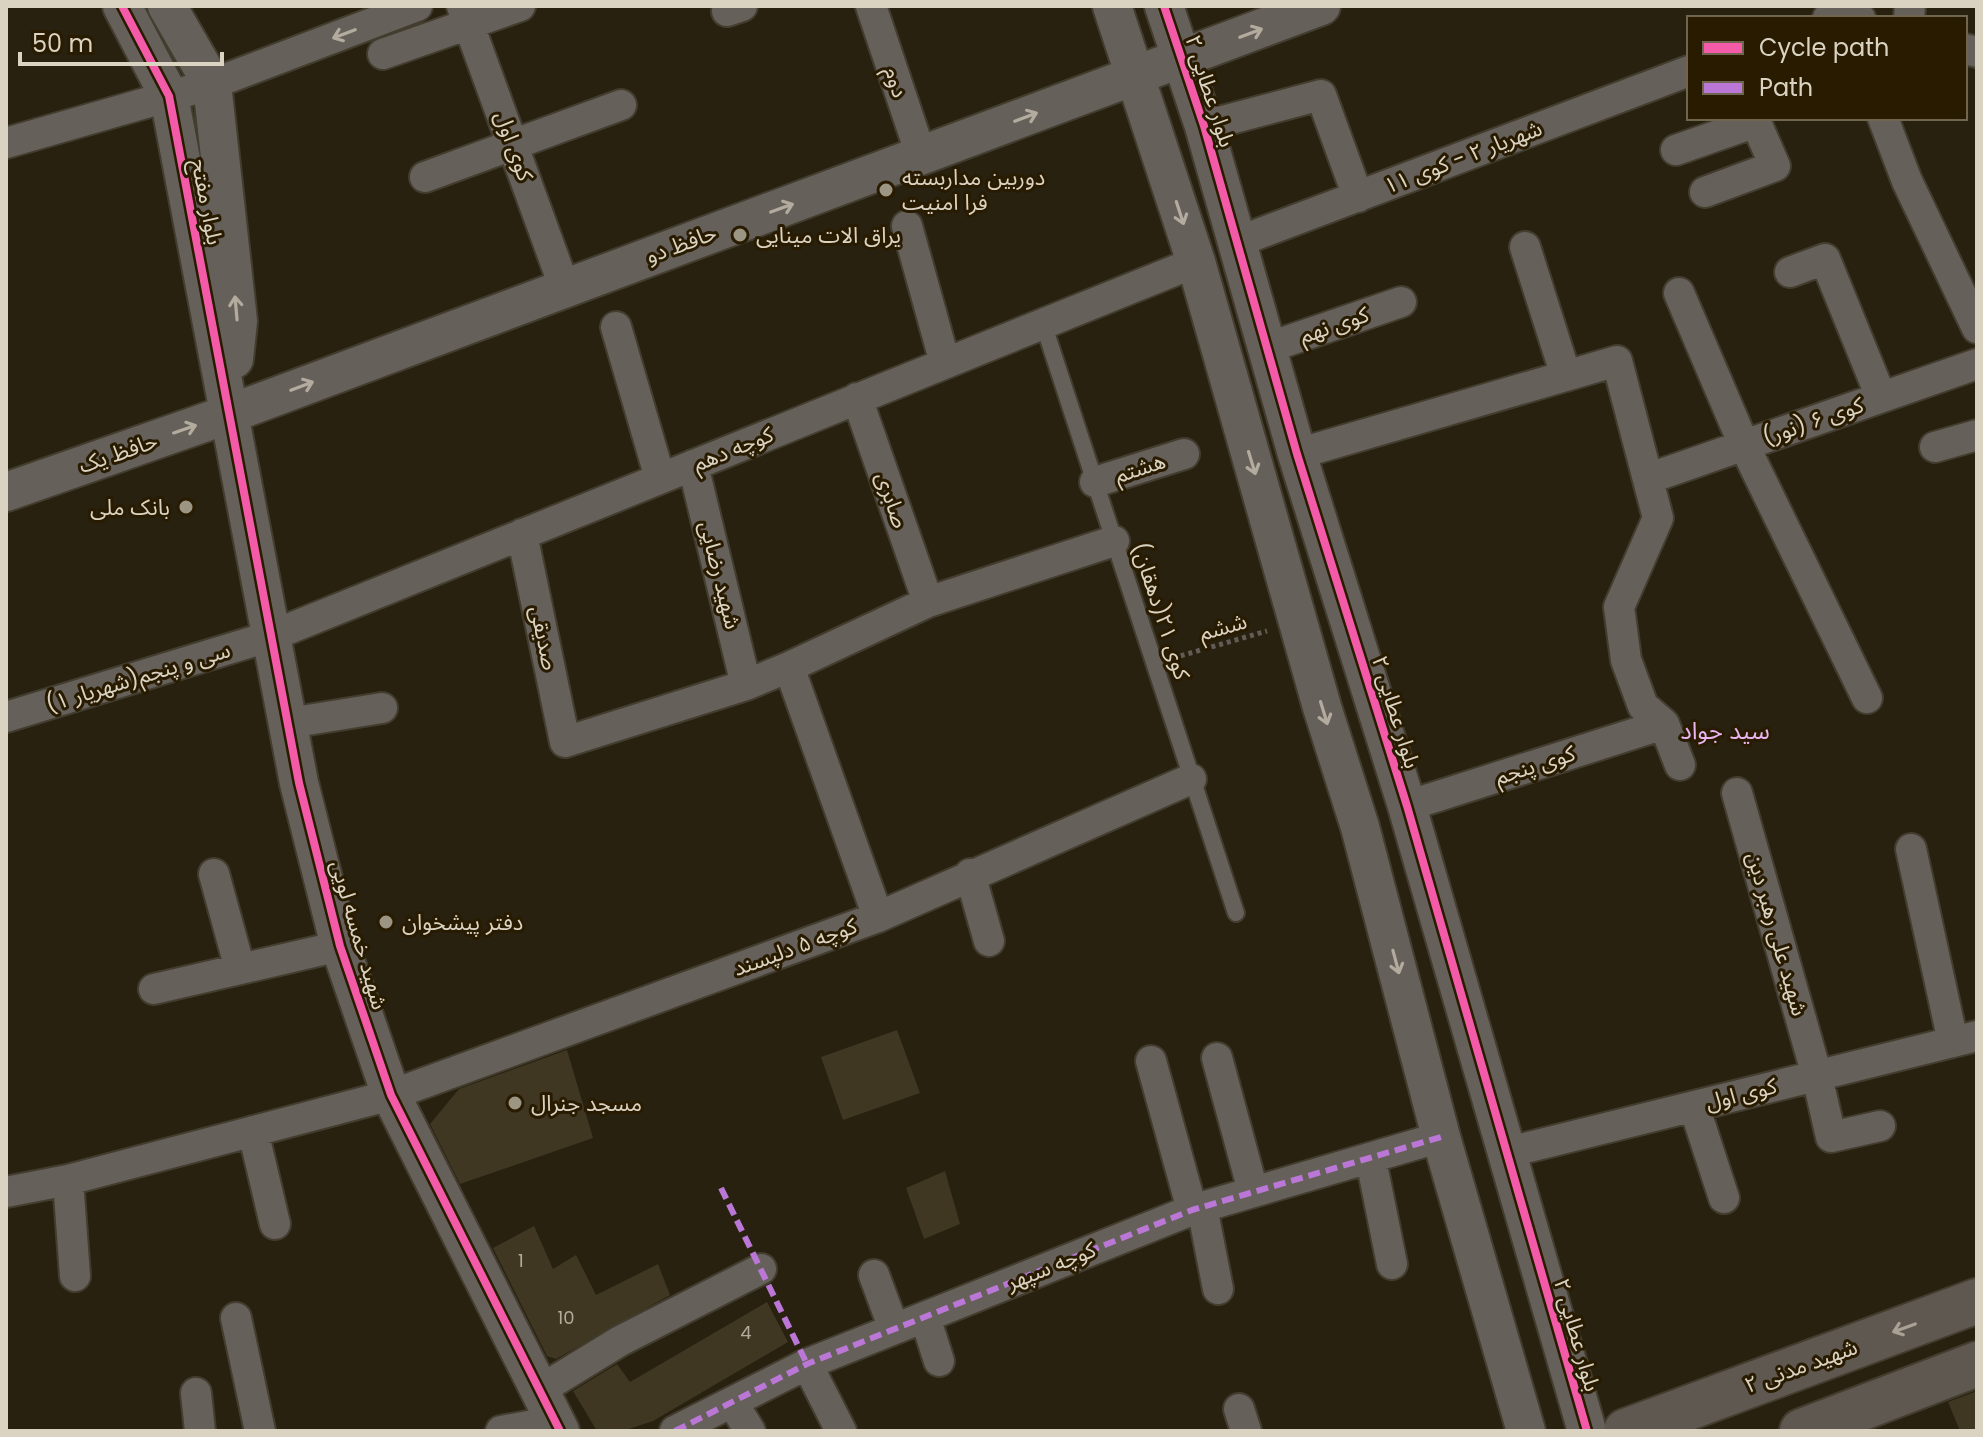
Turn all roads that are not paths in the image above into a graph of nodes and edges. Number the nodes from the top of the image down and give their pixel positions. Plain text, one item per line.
1 (122, 6) edge
2 (167, 6) edge
3 (417, 6) edge
4 (520, 6) edge
5 (871, 6) edge
6 (1112, 6) edge
7 (1164, 6) edge
8 (1321, 6) edge
9 (466, 15) edge
10 (1977, 46) edge
11 (1977, 52) edge
12 (383, 54) dead end
13 (1182, 60) junction
14 (1687, 72) edge
15 (1134, 77) junction
16 (212, 84) junction
17 (169, 96) junction
18 (1076, 98) junction
19 (621, 105) dead end
20 (1755, 120) edge
21 (1884, 120) edge
22 (1208, 140) junction
23 (6, 143) edge
24 (513, 144) junction
25 (1676, 150) dead end
26 (1160, 152) junction
27 (922, 158) junction
28 (425, 177) dead end
29 (1705, 192) dead end
30 (1358, 197) junction
31 (907, 226) dead end
32 (1237, 242) junction
33 (1525, 247) dead end
34 (1196, 262) junction
35 (1790, 272) dead end
36 (564, 286) junction
37 (1679, 293) dead end
38 (1401, 302) dead end
39 (1043, 323) junction
40 (616, 327) dead end
41 (1977, 328) edge
42 (1267, 348) junction
43 (945, 363) junction
44 (1977, 364) edge
45 (1566, 376) junction
46 (1881, 397) junction
47 (857, 398) junction
48 (229, 414) junction
49 (1977, 435) edge
50 (1744, 445) junction
51 (1935, 447) dead end
52 (1184, 454) dead end
53 (1297, 454) junction
54 (693, 465) junction
55 (660, 478) junction
56 (1650, 478) junction
57 (1095, 482) junction
58 (6, 492) edge
59 (522, 534) junction
60 (1114, 541) junction
61 (928, 602) junction
62 (271, 636) junction
63 (789, 667) junction
64 (746, 685) junction
65 (1867, 698) dead end
66 (382, 708) dead end
67 (6, 717) edge
68 (289, 723) junction
69 (1664, 724) junction
70 (1680, 765) dead end
71 (1191, 779) junction
72 (1737, 793) dead end
73 (1407, 806) junction
74 (1360, 827) junction
75 (1911, 849) dead end
76 (214, 874) dead end
77 (970, 874) junction
78 (1236, 913) dead end
79 (878, 917) junction
80 (989, 941) dead end
81 (340, 946) junction
82 (240, 969) junction
83 (154, 989) dead end
84 (1965, 1039) edge
85 (1217, 1058) dead end
86 (1151, 1061) dead end
87 (1817, 1076) junction
88 (391, 1095) junction
89 (1694, 1106) junction
90 (1880, 1126) dead end
91 (253, 1131) junction
92 (1441, 1137) junction
93 (1505, 1153) junction
94 (1371, 1160) junction
95 (68, 1180) junction
96 (1253, 1191) junction
97 (6, 1192) edge
98 (1724, 1198) dead end
99 (1197, 1209) junction
100 (275, 1224) dead end
101 (1392, 1264) dead end
102 (761, 1269) dead end
103 (874, 1275) dead end
104 (75, 1276) dead end
105 (1218, 1289) dead end
106 (1977, 1301) edge
107 (925, 1317) junction
108 (236, 1318) dead end
109 (894, 1329) junction
110 (939, 1361) dead end
111 (807, 1364) junction
112 (1977, 1364) edge
113 (196, 1393) dead end
114 (732, 1402) junction
115 (552, 1414) edge
116 (200, 1431) edge
117 (260, 1431) edge
118 (501, 1431) edge
119 (675, 1431) edge
120 (750, 1431) edge
121 (841, 1431) edge
122 (1526, 1431) edge
123 (1587, 1431) edge
124 (1626, 1431) edge
125 (1802, 1431) edge

1 - 17 street, بلوار مفتح
2 - 16 street, بلوار مفتح
3 -> 16 street
4 - 9 street
5 - 27 street, دوم
6 - 15 street
7 - 13 street, بلوار عطایی ۲
13 -> 8 street
9 - 12 street
9 - 24 street, کوی اول
10 - 11 street
13 - 15 street, حافظ دو
13 - 22 street, بلوار عطایی ۲
14 - 30 street, شهریار ۲ - کوی ۱۱
15 - 18 street, حافظ دو
15 - 26 street
16 - 17 street
48 -> 16 street, بلوار مفتح
17 - 23 street
17 - 48 street, بلوار مفتح
18 - 26 street
27 -> 18 street, حافظ دو
19 - 24 street
20 - 25 street
20 - 29 street
21 - 41 street
22 - 26 street
22 - 30 street
22 - 32 street, بلوار عطایی ۲
24 - 28 street
24 - 36 street, کوی اول
26 -> 34 street
36 -> 27 street, حافظ دو
30 - 32 street, شهریار ۲ - کوی ۱۱
31 - 43 street
32 - 42 street, بلوار عطایی ۲
33 - 45 street
34 - 39 street, کوچه دهم
34 -> 74 street
35 - 46 street
48 -> 36 street, حافظ دو
37 - 50 street
38 - 42 street, کوی نهم
39 - 43 street, کوچه دهم
39 - 57 lane, کوی ۲۱(دهقان)
40 - 55 street
42 - 53 street, بلوار عطایی ۲
43 - 47 street, کوچه دهم
44 - 46 street, کوی ۶ (نور)
45 - 53 street
45 - 56 street
46 - 50 street, کوی ۶ (نور)
47 - 54 street, کوچه دهم
47 - 61 street, صابری
58 -> 48 street, حافظ یک
48 - 62 street, شهید خمسه لویی
49 - 51 street
50 - 56 street, کوی ۶ (نور)
50 - 65 street
52 - 57 street, هشتم
53 - 73 street, بلوار عطایی ۲
54 - 55 street, کوچه دهم
54 - 64 street, شهید رضایی
55 - 59 street, کوچه دهم
56 - 69 street
57 - 60 lane, کوی ۲۱(دهقان)
59 - 62 street, کوچه دهم
59 - 64 street, صدیقی
60 - 61 street
60 - 71 lane, کوی ۲۱(دهقان)
61 - 63 street
62 - 67 street, سی و پنجم(شهریار ۱)
62 - 68 street, شهید خمسه لویی
63 - 64 street
63 - 79 street
66 - 68 street
68 - 81 street, شهید خمسه لویی
69 - 70 street
69 - 73 street, کوی پنجم
71 - 77 street, کوچه ۵ دلپسند
71 - 78 lane, کوی ۲۱(دهقان)
72 - 87 street, شهید علی رهبر دین
73 - 74 street
73 - 93 street, بلوار عطایی ۲
74 -> 92 street
75 - 84 street
76 - 82 street
77 - 79 street, کوچه ۵ دلپسند
77 - 80 street
79 - 88 street, کوچه ۵ دلپسند
81 - 82 street
81 - 88 street, شهید خمسه لویی
82 - 83 street
84 - 87 street, کوی اول
85 - 96 street
86 - 99 street
87 - 89 street, کوی اول
87 - 90 street, شهید علی رهبر دین
88 - 91 street, کوچه ۵ دلپسند
88 - 115 street, شهید خمسه لویی
89 - 93 street, کوی اول
89 - 98 street
91 - 95 street, کوچه ۵ دلپسند
91 - 100 street
92 - 94 street, کوچه سپهر
92 - 122 street
93 - 123 street, بلوار عطایی ۲
94 - 96 street, کوچه سپهر
94 - 101 street
95 - 97 street, کوچه ۵ دلپسند
95 - 104 street
96 - 99 street, کوچه سپهر
99 - 105 street
99 - 107 street, کوچه سپهر
102 - 115 street
103 - 109 street
106 -> 124 main road, شهید مدنی ۲
107 - 109 street, کوچه سپهر
107 - 110 street
108 - 117 street
109 - 111 street, کوچه سپهر
111 - 114 street, کوچه سپهر
111 - 121 street
112 - 125 main road
113 - 116 street
114 - 119 street, کوچه سپهر
114 - 120 street
115 - 118 street

